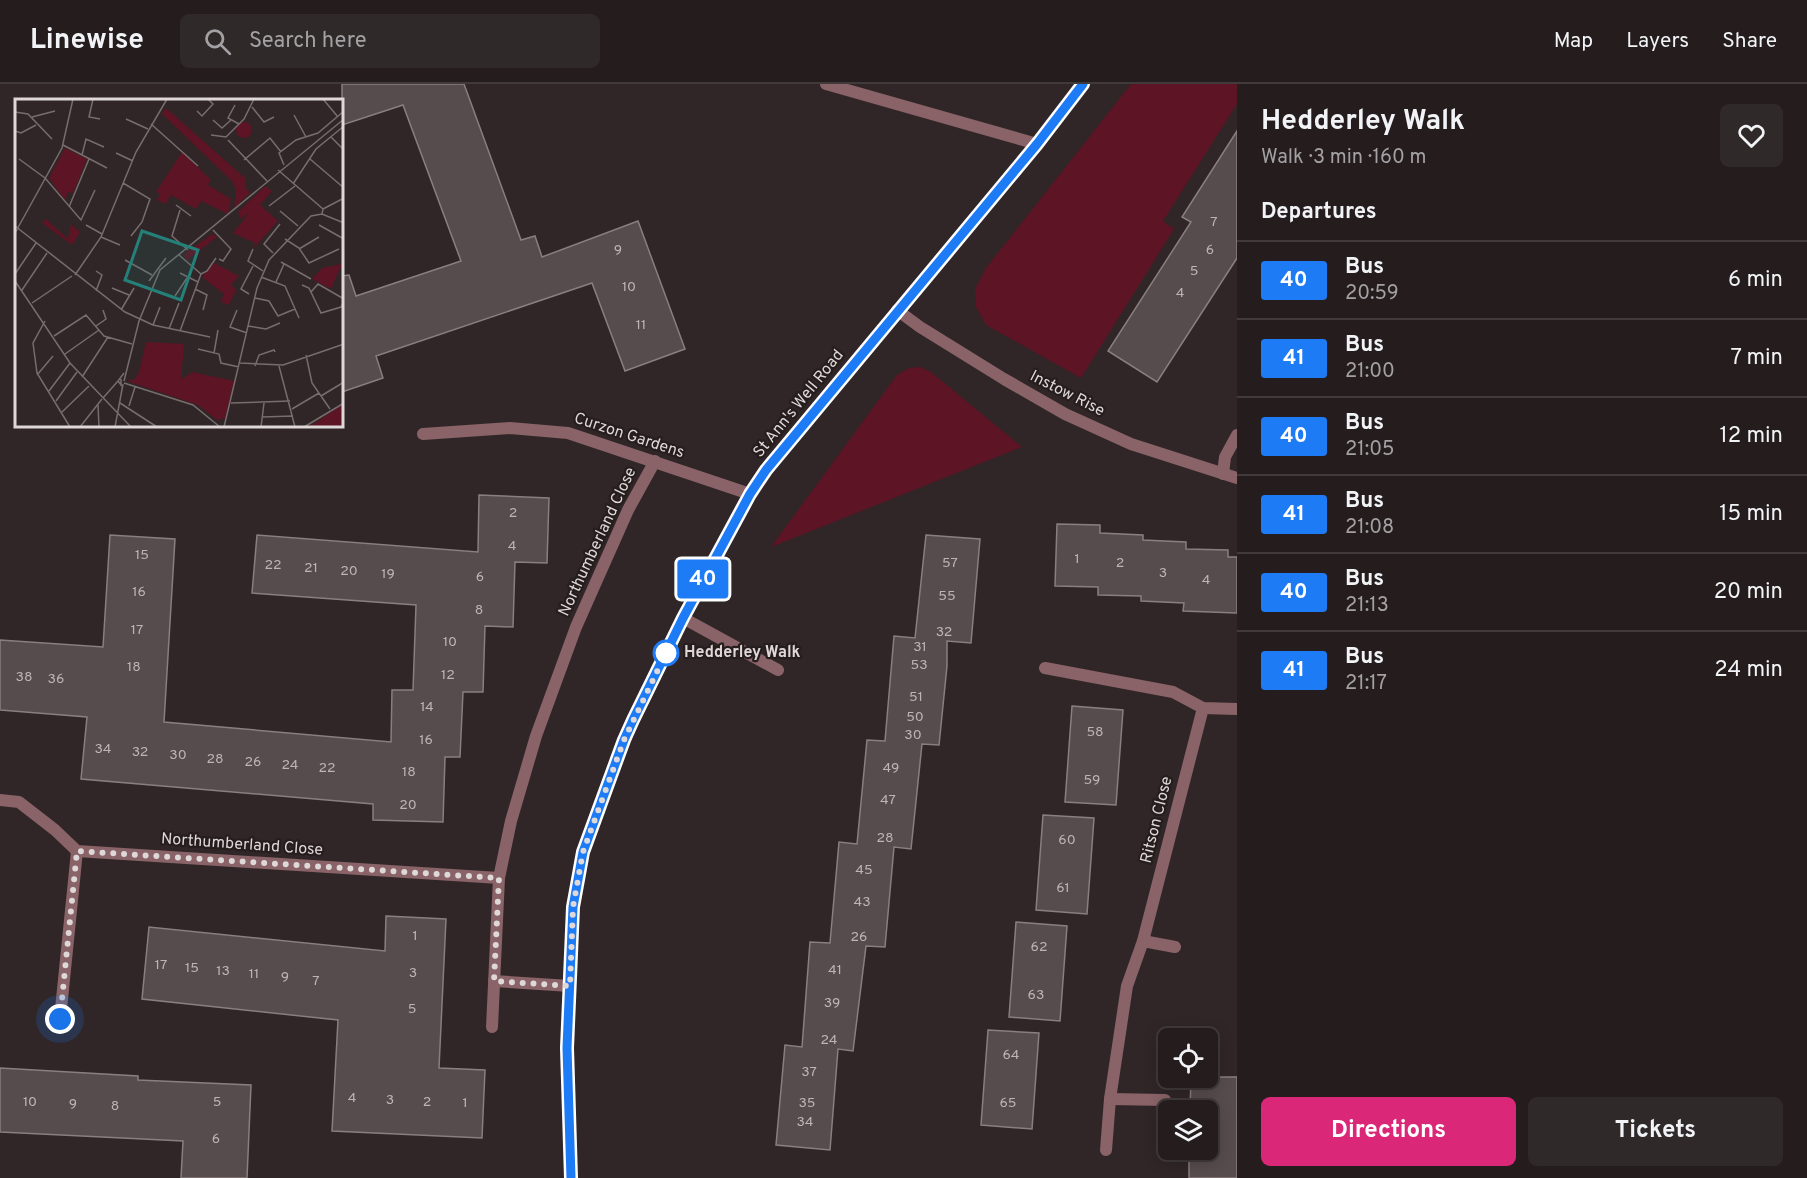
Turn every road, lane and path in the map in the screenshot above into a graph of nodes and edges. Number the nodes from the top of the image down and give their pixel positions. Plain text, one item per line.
1 (826, 84) edge
2 (1083, 84) edge
3 (1037, 144) junction
4 (897, 310) junction
5 (423, 434) dead end
6 (1237, 435) edge
7 (655, 461) junction
8 (1224, 474) junction
9 (1237, 478) edge
10 (750, 494) junction
11 (683, 618) junction
12 (1045, 668) dead end
13 (778, 670) dead end
14 (1203, 708) junction
15 (1237, 709) edge
16 (0, 800) edge
17 (77, 851) junction
18 (499, 878) junction
19 (1143, 941) junction
20 (1175, 947) dead end
21 (494, 981) junction
22 (570, 986) junction
23 (60, 1019) dead end
24 (492, 1027) dead end
25 (1110, 1099) junction
26 (1165, 1100) dead end
27 (1106, 1150) dead end
28 (571, 1178) edge

1 - 3 street
2 - 3 street, St Ann's Well Road
3 - 4 street, St Ann's Well Road
4 - 8 street, Instow Rise
4 - 10 street, St Ann's Well Road
5 - 7 street, Curzon Gardens
6 - 8 street
7 - 10 street, Curzon Gardens
7 - 18 street, Northumberland Close
8 - 9 street, Instow Rise
10 - 11 street, St Ann's Well Road
11 - 13 street
11 - 22 street, St Ann's Well Road
12 - 14 street
14 - 15 street
14 - 19 street, Ritson Close
16 - 17 street
17 - 18 street, Northumberland Close
17 - 23 street
18 - 21 street, Northumberland Close
19 - 20 street
19 - 25 street, Ritson Close
21 - 22 street
21 - 24 street, Northumberland Close
22 - 28 street, St Ann's Well Road
25 - 26 street
25 - 27 street, Ritson Close

